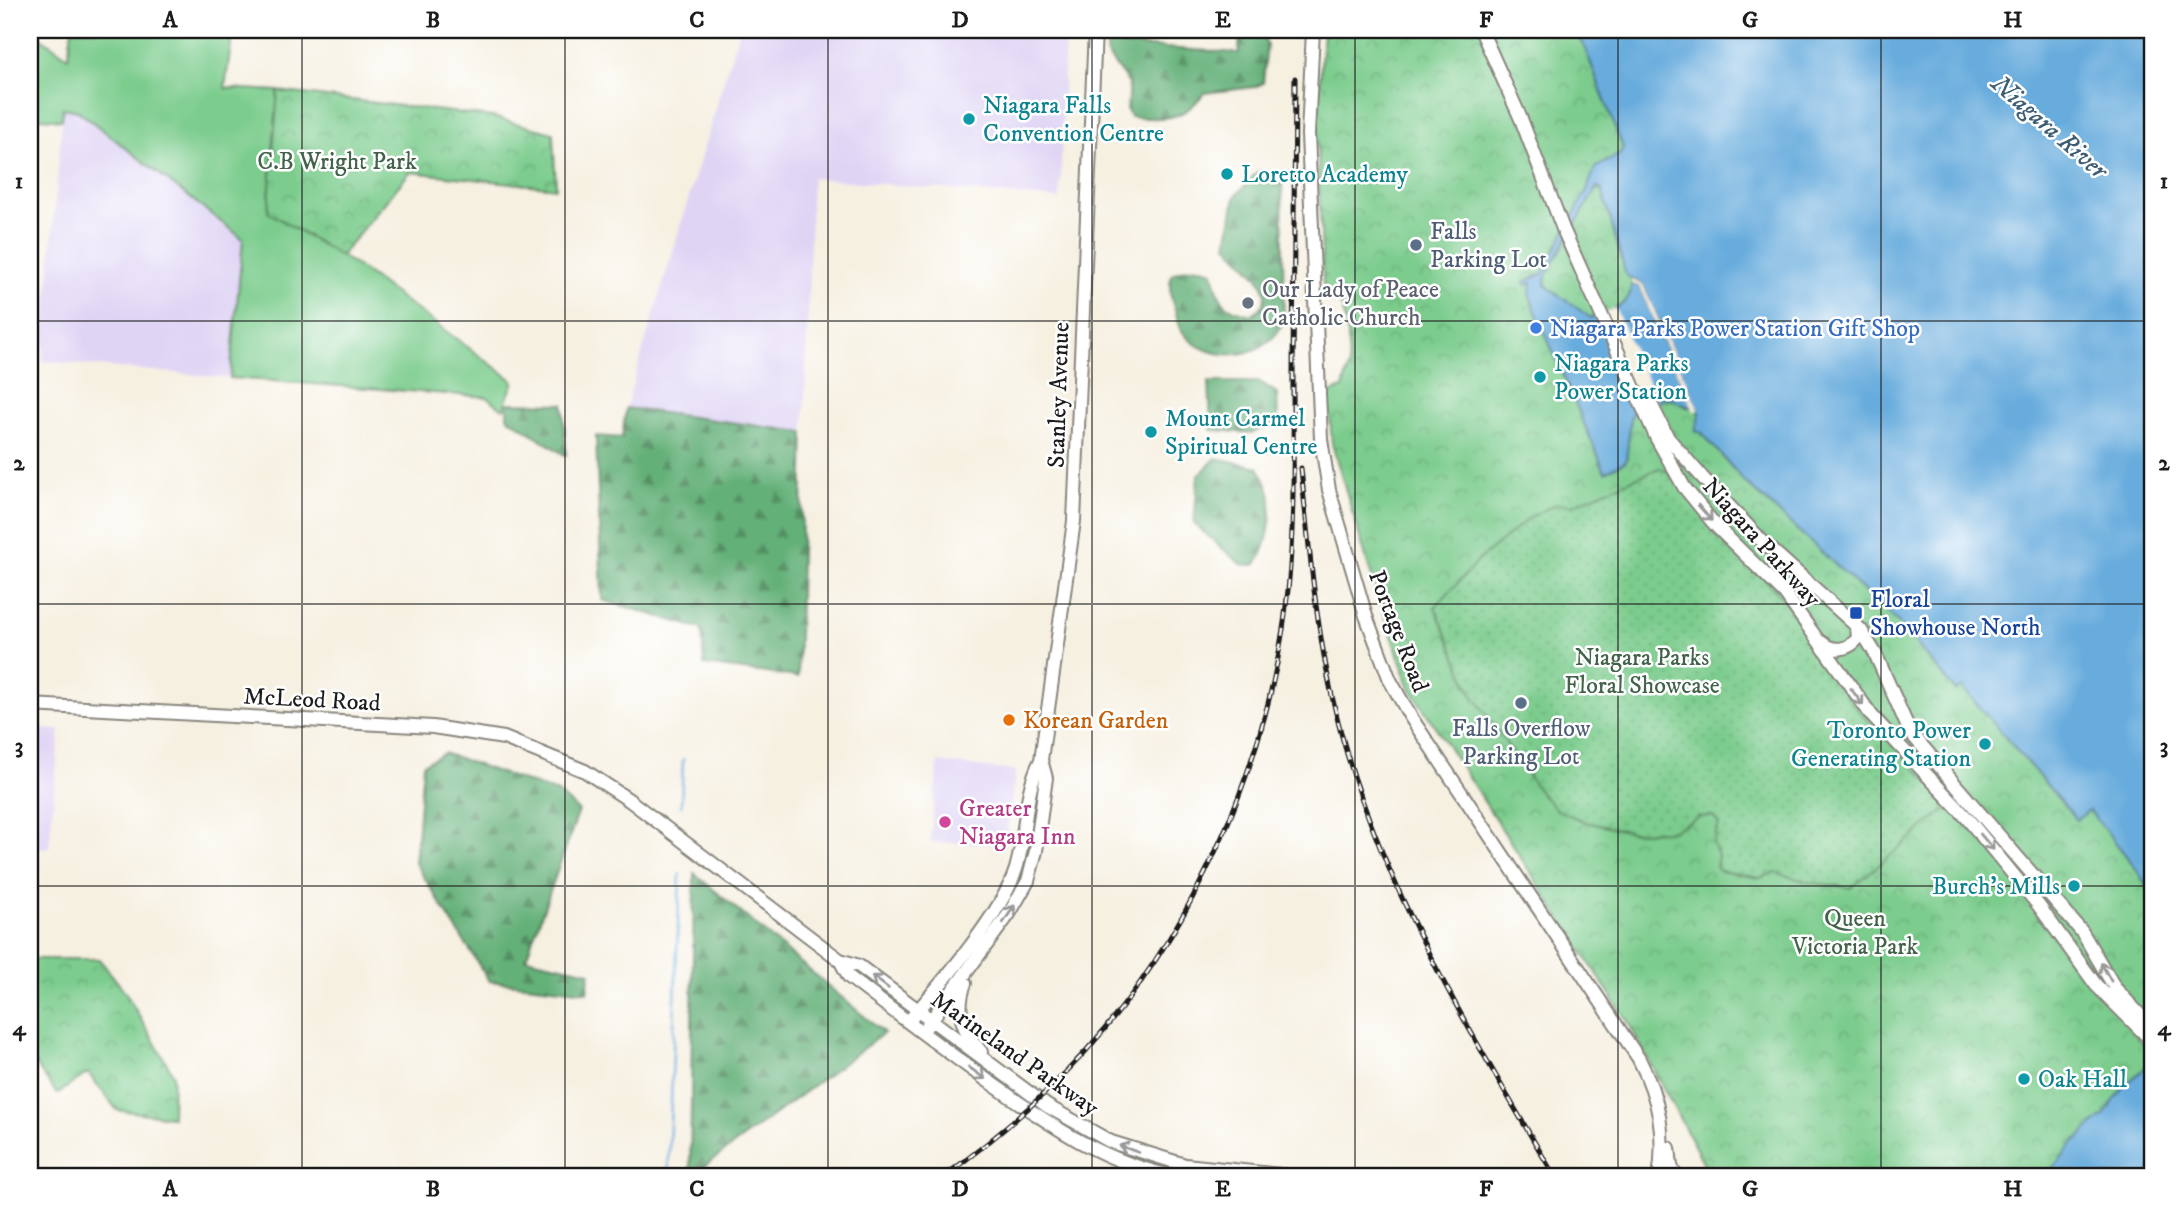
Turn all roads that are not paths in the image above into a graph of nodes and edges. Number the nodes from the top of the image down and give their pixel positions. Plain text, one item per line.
1 (1095, 30) edge
2 (1313, 30) edge
3 (1481, 30) edge
4 (1490, 30) edge
5 (1568, 229) junction
6 (1648, 408) junction
7 (1857, 626) junction
8 (1821, 642) junction
9 (30, 705) edge
10 (1041, 760) junction
11 (585, 771) joint
12 (840, 960) junction
13 (970, 970) junction
14 (918, 1011) junction
15 (1615, 1020) junction
16 (931, 1021) junction
17 (908, 1022) junction
18 (2153, 1029) edge
19 (922, 1033) junction
20 (2153, 1042) edge
21 (995, 1068) junction
22 (1043, 1121) junction
23 (1219, 1173) edge
24 (1147, 1177) edge
25 (1177, 1177) edge
26 (1301, 1177) edge
27 (1565, 1177) edge
28 (1611, 1177) edge
29 (1660, 1177) edge
30 (1676, 1177) edge

1 - 10 main road, Stanley Avenue
2 - 15 main road, Portage Road
3 - 5 main road, Niagara Parkway
4 - 5 main road, Niagara Parkway
5 - 6 main road, Niagara Parkway
6 - 7 main road, Niagara Parkway
6 -> 8 main road, Niagara Parkway
7 - 8 main road
18 -> 7 main road, Niagara Parkway
8 -> 20 main road, Niagara Parkway
9 - 11 main road, McLeod Road
13 -> 10 main road, Stanley Avenue
10 - 14 main road, Stanley Avenue
11 - 12 main road, Marineland Parkway
14 -> 12 main road, Marineland Parkway
12 - 17 main road, Marineland Parkway
13 - 16 main road, Stanley Avenue
13 - 21 main road
14 - 16 main road, Marineland Parkway
14 - 17 main road, Stanley Avenue
15 - 29 main road, Portage Road
15 - 30 main road
16 - 19 main road, Stanley Avenue
16 - 21 main road, Marineland Parkway
17 - 19 main road, Marineland Parkway
19 -> 22 main road, Marineland Parkway
23 -> 21 main road, Marineland Parkway
22 - 24 main road
22 - 25 main road, Marineland Parkway
23 - 26 main road, Marineland Parkway
27 - 28 main road

